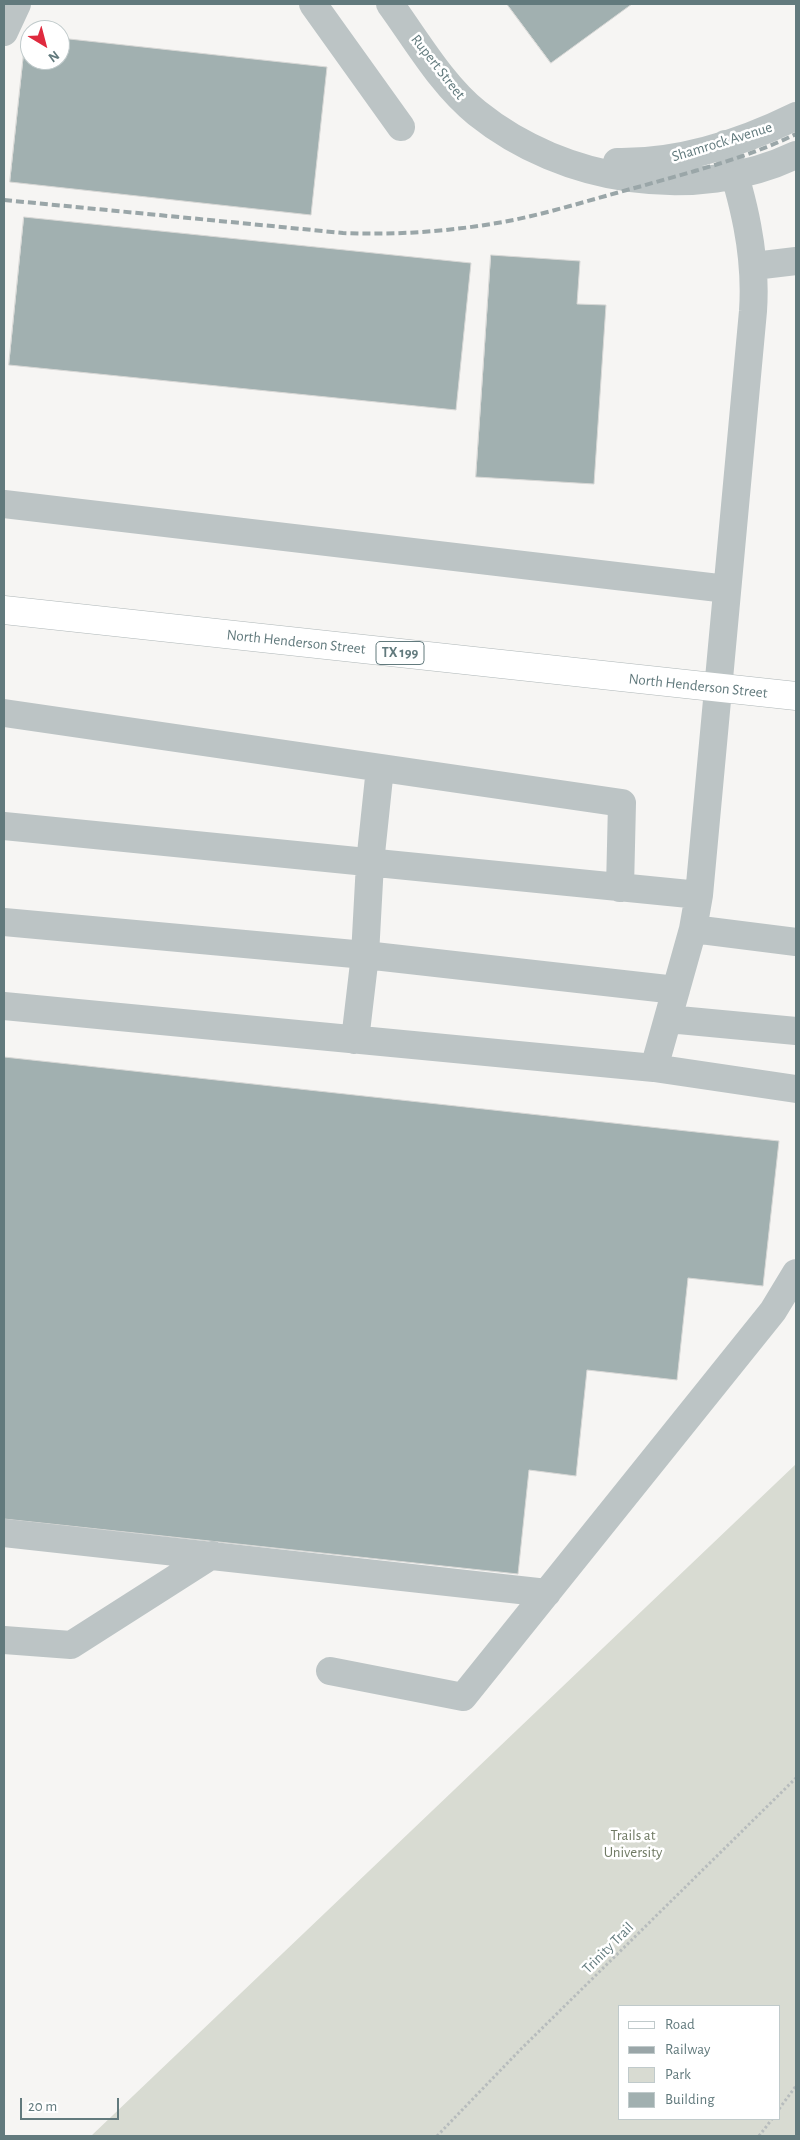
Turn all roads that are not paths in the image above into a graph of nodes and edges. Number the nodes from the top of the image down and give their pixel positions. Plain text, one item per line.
1 (17, 4) edge
2 (313, 4) edge
3 (390, 4) edge
4 (4, 32) edge
5 (796, 116) edge
6 (401, 127) dead end
7 (519, 140) junction
8 (725, 144) junction
9 (796, 155) edge
10 (736, 176) junction
11 (796, 261) edge
12 (754, 266) junction
13 (4, 504) edge
14 (727, 589) junction
15 (4, 610) edge
16 (718, 688) junction
17 (796, 696) edge
18 (4, 713) edge
19 (380, 768) junction
20 (4, 826) edge
21 (370, 863) junction
22 (620, 888) junction
23 (699, 896) junction
24 (4, 922) edge
25 (693, 929) junction
26 (796, 942) edge
27 (365, 955) junction
28 (676, 990) junction
29 (4, 1006) edge
30 (668, 1019) junction
31 (796, 1031) edge
32 (355, 1040) junction
33 (654, 1068) junction
34 (796, 1089) edge
35 (796, 1273) edge
36 (4, 1533) edge
37 (212, 1555) junction
38 (547, 1593) junction
39 (4, 1640) edge
40 (330, 1671) dead end

1 - 4 street
2 - 6 street
3 - 7 street, Rupert Street
5 - 8 street, Shamrock Avenue
7 - 8 street, Shamrock Avenue
7 - 10 street, Shamrock Avenue
8 - 10 street
9 - 10 street, Shamrock Avenue
10 - 12 street
11 - 12 street
12 - 14 street
13 - 14 street
14 - 16 street
15 - 16 main road, North Henderson Street / TX 199
16 - 17 main road, North Henderson Street / TX 199
16 - 23 street
18 - 19 street
19 - 21 street
19 - 22 street
20 - 21 street
21 - 22 street
21 - 27 street
22 - 23 street
23 - 25 street
24 - 27 street
25 - 26 street
25 - 28 street
27 - 28 street
27 - 32 street
28 - 30 street
29 - 32 street
30 - 31 street
30 - 33 street
32 - 33 street
33 - 34 street
35 - 38 street
36 - 37 street
37 - 38 street
37 - 39 street
38 - 40 street

